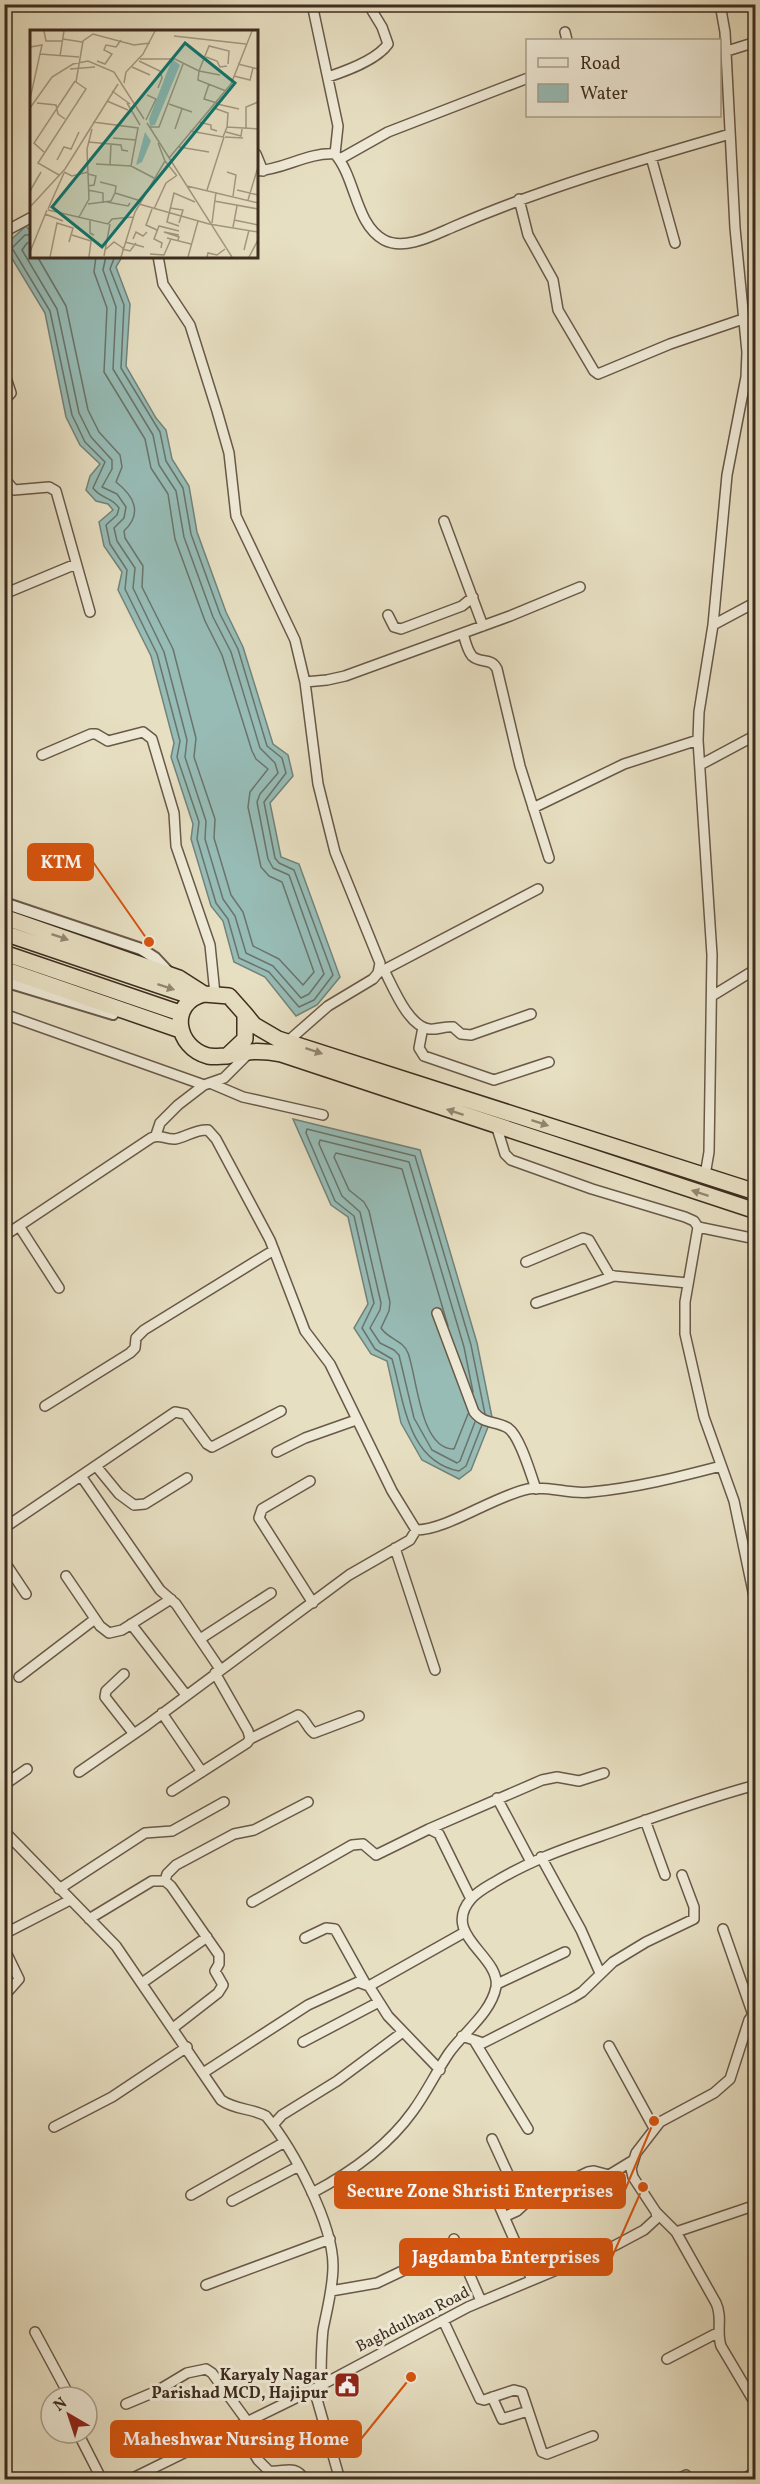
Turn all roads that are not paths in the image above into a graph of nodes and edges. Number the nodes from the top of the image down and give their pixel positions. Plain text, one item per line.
1 (312, 4) edge
2 (369, 4) edge
3 (720, 4) edge
4 (756, 42) edge
5 (727, 51) junction
6 (328, 77) junction
7 (526, 79) edge
8 (730, 134) junction
9 (338, 157) junction
10 (651, 157) junction
11 (260, 171) edge
12 (519, 199) junction
13 (30, 218) edge
14 (4, 232) edge
15 (675, 243) dead end
16 (159, 258) edge
17 (756, 312) edge
18 (744, 321) junction
19 (4, 372) edge
20 (756, 384) edge
21 (745, 385) junction
22 (4, 401) edge
23 (4, 478) edge
24 (444, 521) dead end
25 (76, 564) junction
26 (580, 587) dead end
27 (4, 594) edge
28 (472, 597) junction
29 (756, 602) edge
30 (90, 612) dead end
31 (388, 615) dead end
32 (713, 625) junction
33 (483, 626) junction
34 (463, 633) junction
35 (304, 682) junction
36 (756, 735) edge
37 (698, 740) junction
38 (42, 755) dead end
39 (700, 765) junction
40 (533, 808) junction
41 (549, 858) dead end
42 (538, 889) dead end
43 (4, 903) edge
44 (4, 917) edge
45 (4, 933) edge
46 (4, 953) edge
47 (4, 969) edge
48 (756, 969) edge
49 (381, 971) junction
50 (171, 975) junction
51 (4, 981) edge
52 (204, 995) junction
53 (711, 996) junction
54 (180, 1013) junction
55 (4, 1014) edge
56 (245, 1014) junction
57 (531, 1014) dead end
58 (163, 1024) junction
59 (423, 1027) junction
60 (180, 1030) junction
61 (287, 1042) junction
62 (251, 1050) junction
63 (227, 1056) junction
64 (549, 1062) dead end
65 (207, 1084) junction
66 (323, 1115) dead end
67 (496, 1125) junction
68 (156, 1136) junction
69 (705, 1175) junction
70 (756, 1192) edge
71 (756, 1211) edge
72 (19, 1226) junction
73 (698, 1227) junction
74 (4, 1236) edge
75 (756, 1239) edge
76 (274, 1250) junction
77 (526, 1262) dead end
78 (614, 1276) junction
79 (688, 1283) junction
80 (59, 1288) dead end
81 (536, 1303) dead end
82 (437, 1313) dead end
83 (45, 1406) dead end
84 (281, 1411) dead end
85 (356, 1420) junction
86 (277, 1452) dead end
87 (96, 1466) junction
88 (721, 1466) junction
89 (81, 1476) junction
90 (187, 1478) dead end
91 (310, 1481) dead end
92 (536, 1489) junction
93 (4, 1528) edge
94 (416, 1530) junction
95 (395, 1548) junction
96 (4, 1561) edge
97 (66, 1576) dead end
98 (271, 1593) dead end
99 (26, 1594) dead end
100 (171, 1599) junction
101 (313, 1603) junction
102 (756, 1606) edge
103 (95, 1619) junction
104 (131, 1624) junction
105 (200, 1639) junction
106 (435, 1670) dead end
107 (218, 1671) junction
108 (124, 1674) dead end
109 (19, 1677) dead end
110 (186, 1695) junction
111 (162, 1713) junction
112 (359, 1716) dead end
113 (134, 1734) junction
114 (250, 1739) junction
115 (27, 1769) dead end
116 (79, 1772) dead end
117 (202, 1772) junction
118 (604, 1773) dead end
119 (4, 1785) edge
120 (756, 1785) edge
121 (172, 1791) dead end
122 (497, 1798) junction
123 (224, 1802) dead end
124 (308, 1802) dead end
125 (645, 1820) junction
126 (429, 1829) junction
127 (4, 1831) edge
128 (541, 1857) junction
129 (531, 1862) junction
130 (665, 1875) dead end
131 (682, 1875) dead end
132 (165, 1881) junction
133 (59, 1888) junction
134 (471, 1899) junction
135 (70, 1900) junction
136 (252, 1902) dead end
137 (89, 1919) junction
138 (723, 1929) dead end
139 (465, 1932) junction
140 (4, 1934) edge
141 (207, 1937) junction
142 (305, 1938) dead end
143 (4, 1948) edge
144 (565, 1952) dead end
145 (600, 1973) junction
146 (142, 1983) junction
147 (496, 1984) junction
148 (367, 1985) junction
149 (4, 1996) edge
150 (378, 2003) junction
151 (754, 2011) edge
152 (173, 2028) junction
153 (403, 2032) junction
154 (462, 2036) junction
155 (303, 2042) dead end
156 (475, 2042) junction
157 (609, 2046) dead end
158 (187, 2047) junction
159 (440, 2070) junction
160 (203, 2073) junction
161 (273, 2125) junction
162 (54, 2127) dead end
163 (654, 2128) junction
164 (528, 2129) dead end
165 (492, 2139) dead end
166 (284, 2143) junction
167 (632, 2161) junction
168 (297, 2167) junction
169 (312, 2193) junction
170 (191, 2195) dead end
171 (232, 2201) dead end
172 (756, 2205) edge
173 (656, 2212) junction
174 (504, 2217) junction
175 (676, 2232) junction
176 (330, 2239) junction
177 (454, 2240) dead end
178 (434, 2259) dead end
179 (532, 2280) junction
180 (206, 2285) dead end
181 (331, 2291) junction
182 (481, 2301) junction
183 (443, 2320) junction
184 (35, 2332) dead end
185 (718, 2332) junction
186 (667, 2359) dead end
187 (64, 2385) edge
188 (317, 2387) junction
189 (492, 2397) junction
190 (126, 2404) dead end
191 (756, 2405) edge
192 (528, 2411) junction
193 (247, 2421) junction
194 (237, 2426) junction
195 (592, 2436) dead end
196 (84, 2445) edge
197 (756, 2471) edge
198 (686, 2475) dead end
199 (140, 2477) edge
200 (102, 2480) edge
201 (129, 2480) edge
202 (305, 2480) edge
203 (340, 2480) edge
204 (676, 2480) edge
205 (743, 2480) edge

1 - 6 street
2 - 6 street
3 - 5 street
4 - 5 street
5 - 8 street
6 - 9 street
7 - 9 street
8 - 10 street
8 - 18 street
9 - 11 street
9 - 12 street
10 - 12 street
10 - 15 street
12 - 18 street
13 - 14 street
16 - 35 street
17 - 18 street
18 - 21 street
19 - 22 street
20 - 21 street
21 - 32 street
23 - 25 street
24 - 28 street
25 - 27 street
25 - 30 street
26 - 33 street
28 - 31 street
28 - 33 street
29 - 32 street
32 - 37 street
33 - 34 street
34 - 35 street
34 - 40 street
35 - 49 street
36 - 39 street
37 - 39 street
37 - 40 street
38 - 52 street
39 - 53 street
40 - 41 street
42 - 49 street
43 - 50 street
44 -> 50 highway
45 -> 52 highway
46 - 54 highway
47 - 58 highway
48 - 53 street
49 - 59 street
49 - 61 street
50 - 52 highway
51 - 58 street
52 - 54 highway
52 - 56 highway
53 - 69 street
54 - 60 highway
55 - 65 street
56 - 61 highway
56 - 63 highway
57 - 59 street
58 - 60 highway
59 - 64 street
60 - 63 highway
61 -> 69 highway
62 - 63 highway
62 - 65 street
67 -> 62 highway
65 - 66 street
65 - 68 street
71 -> 67 highway
67 - 73 street
68 - 72 street
68 - 76 street
69 - 70 highway
72 - 74 street
72 - 80 street
73 - 75 street
73 - 79 street
76 - 83 street
76 - 85 street
77 - 78 street
78 - 79 street
78 - 81 street
79 - 88 street
82 - 92 street
84 - 87 street
85 - 86 street
85 - 94 street
87 - 89 street
87 - 90 street
88 - 92 street
88 - 102 street
89 - 93 street
89 - 100 street
91 - 101 street
92 - 94 street
94 - 95 street
95 - 101 street
95 - 106 street
96 - 99 street
97 - 103 street
98 - 105 street
100 - 104 street
100 - 105 street
101 - 107 street
103 - 104 street
103 - 109 street
104 - 110 street
105 - 107 street
107 - 110 street
107 - 114 street
108 - 113 street
110 - 111 street
111 - 113 street
111 - 117 street
112 - 114 street
113 - 116 street
114 - 117 street
115 - 119 street
117 - 121 street
118 - 122 street
120 - 125 street
122 - 126 street
122 - 129 street
123 - 133 street
124 - 132 street
125 - 128 street
125 - 130 street
126 - 134 street
126 - 136 street
127 - 133 street
128 - 129 street
128 - 145 street
129 - 134 street
131 - 145 street
132 - 137 street
132 - 141 street
133 - 135 street
134 - 139 street
135 - 137 street
135 - 140 street
137 - 146 street
138 - 151 street
139 - 147 street
139 - 148 street
141 - 146 street
141 - 152 street
142 - 148 street
143 - 149 street
144 - 147 street
145 - 156 street
146 - 152 street
147 - 154 street
148 - 150 street
148 - 160 street
150 - 153 street
150 - 155 street
151 - 163 street
152 - 158 street
153 - 159 street
153 - 161 street
154 - 156 street
154 - 159 street
156 - 164 street
157 - 163 street
158 - 160 street
158 - 162 street
159 - 169 street
160 - 161 street
161 - 166 street
163 - 167 street
165 - 174 street
166 - 168 street
166 - 170 street
167 - 173 street
167 - 174 street
168 - 169 street
168 - 171 street
169 - 176 street
172 - 175 street
173 - 175 street
173 - 179 street, Baghdulhan Road
174 - 179 street
175 - 185 street
176 - 180 street
176 - 181 street
177 - 182 street
178 - 181 street
179 - 182 street, Baghdulhan Road
181 - 188 street
182 - 183 street, Baghdulhan Road
183 - 188 street, Baghdulhan Road
183 - 189 street
184 - 187 street
185 - 186 street
185 - 191 street
188 - 193 street, Baghdulhan Road
188 - 203 street
189 - 192 street
189 - 192 street
190 - 193 street
192 - 195 street
193 - 194 street, Baghdulhan Road
194 - 199 street, Baghdulhan Road
194 - 202 street
196 - 200 street
197 - 205 street
198 - 204 street
199 - 201 street, Baghdulhan Road

